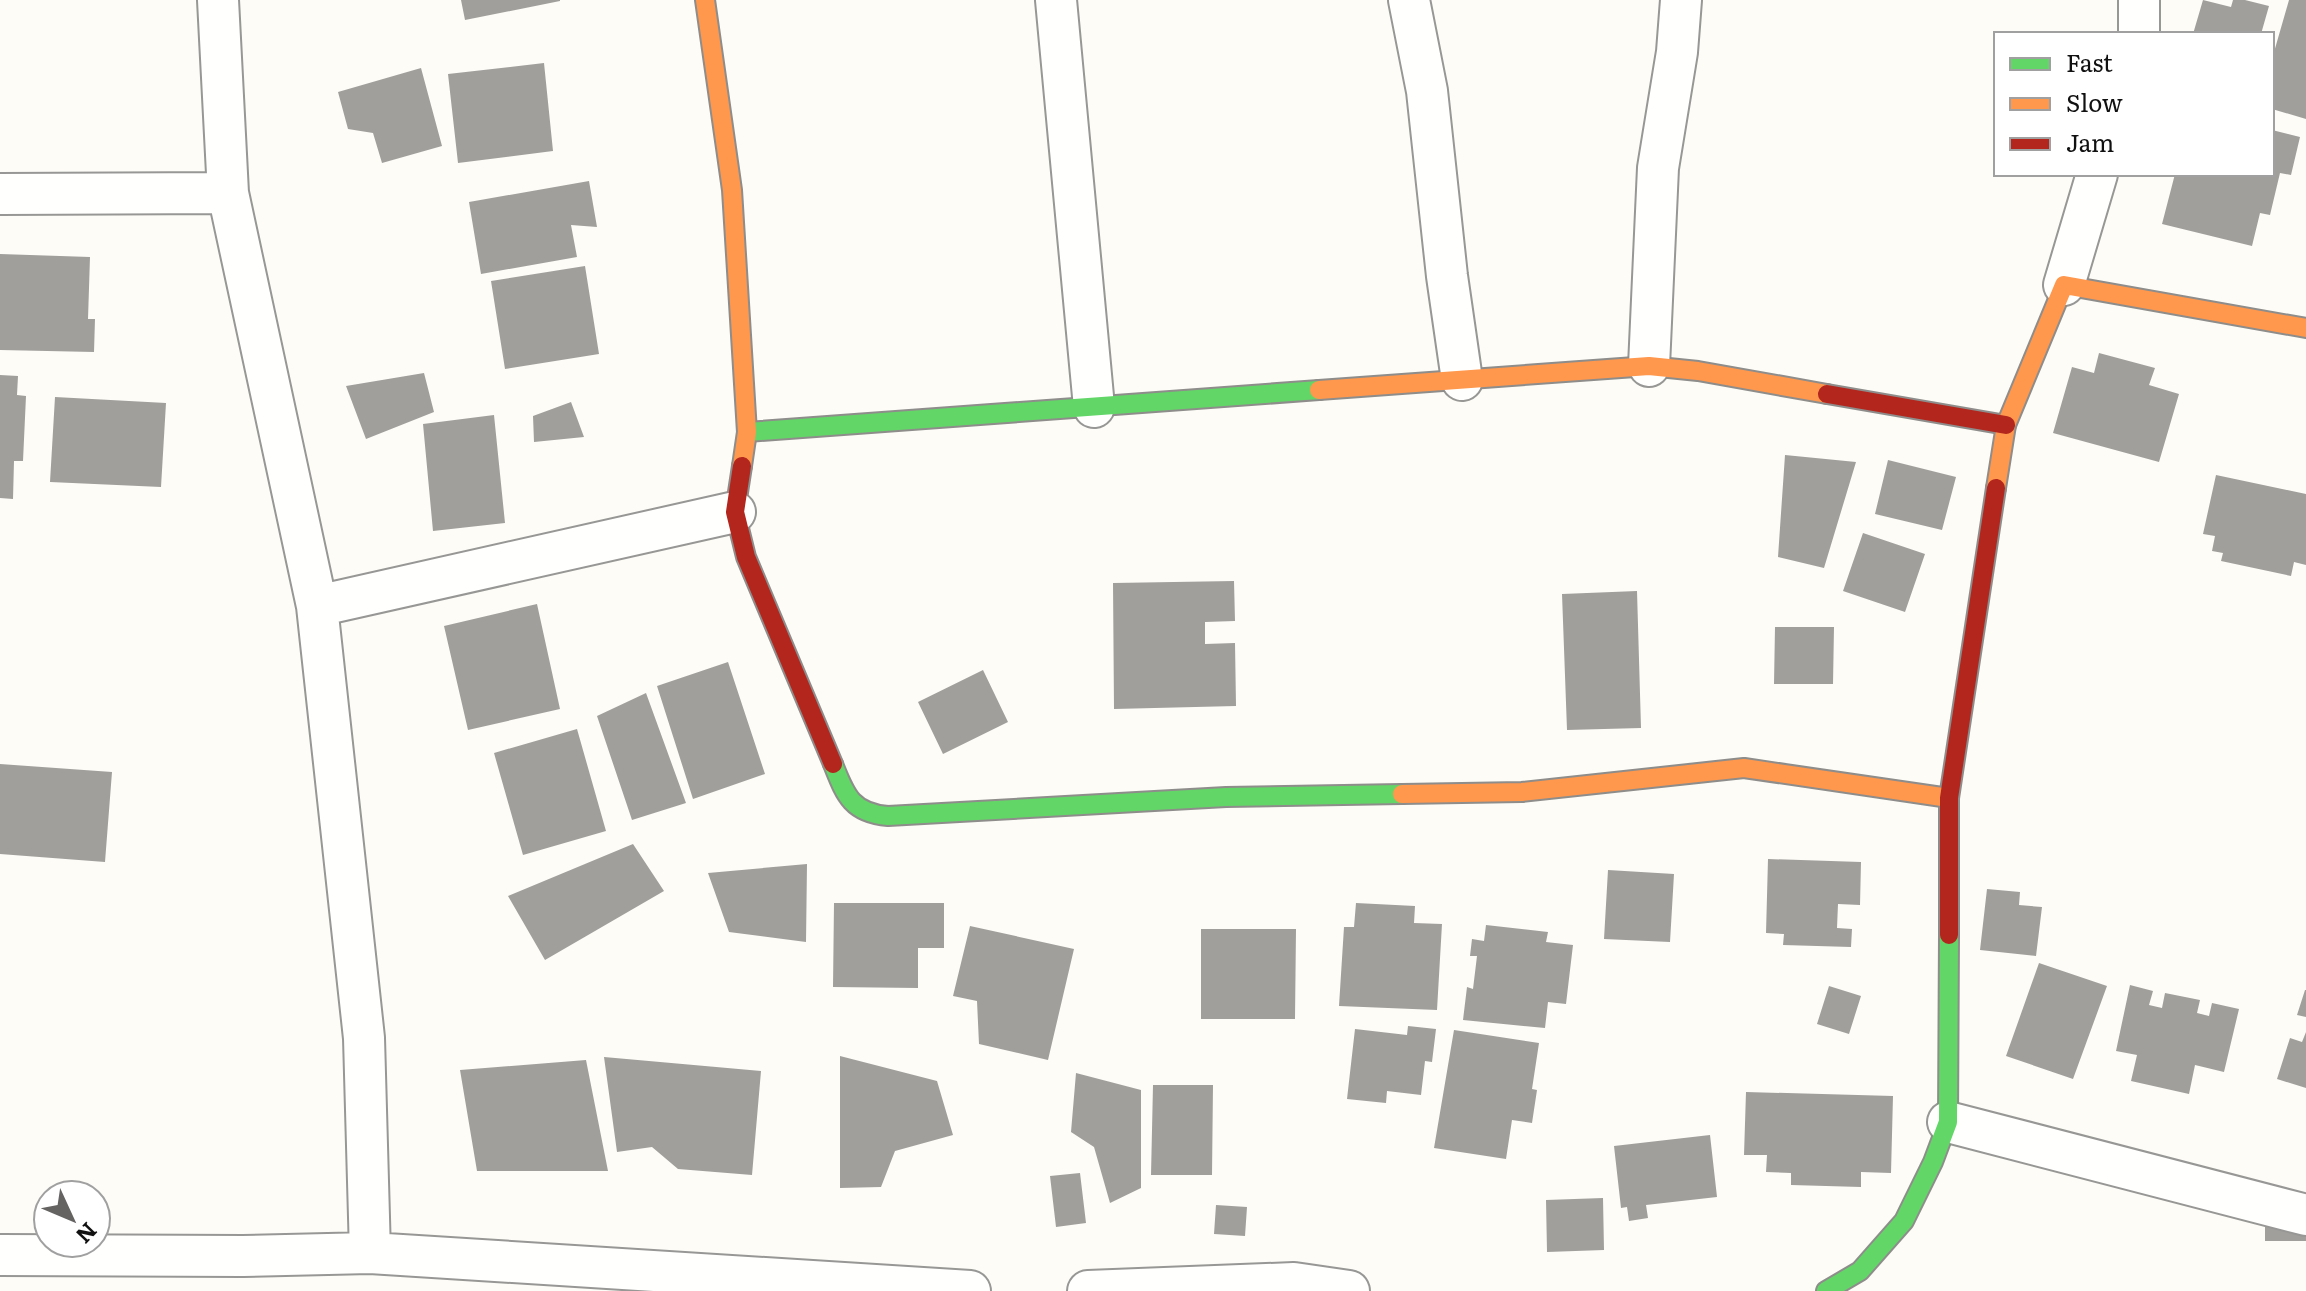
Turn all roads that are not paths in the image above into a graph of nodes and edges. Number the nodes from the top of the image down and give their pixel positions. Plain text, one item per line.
1 (218, 0) edge
2 (1056, 0) edge
3 (1409, 0) edge
4 (1681, 0) edge
5 (2139, 0) edge
6 (715, 9) edge
7 (2139, 32) edge
8 (2096, 176) edge
9 (228, 193) junction
10 (0, 194) edge
11 (2064, 285) junction
12 (2306, 328) edge
13 (1649, 366) junction
14 (1462, 380) junction
15 (1094, 407) junction
16 (2006, 425) junction
17 (747, 432) junction
18 (735, 512) junction
19 (317, 606) junction
20 (1949, 798) junction
21 (1948, 1122) junction
22 (2306, 1215) edge
23 (370, 1253) junction
24 (0, 1255) edge
25 (243, 1273) edge
26 (970, 1291) edge
27 (1088, 1291) edge
28 (1349, 1291) edge
29 (1826, 1291) edge

1 - 9 street
2 - 15 street
3 - 14 street
4 - 13 street
5 - 7 street
6 - 17 street
8 - 11 street
9 - 10 street
9 - 19 street
11 - 12 street
11 - 16 street
13 - 14 street
13 - 16 street
14 - 15 street
15 - 17 street
16 - 20 street
17 - 18 street
18 - 19 street
18 - 20 street
19 - 23 street
20 - 21 street
21 - 22 street
21 - 29 street
23 - 25 street
23 - 26 street
24 - 25 street
27 - 28 street

